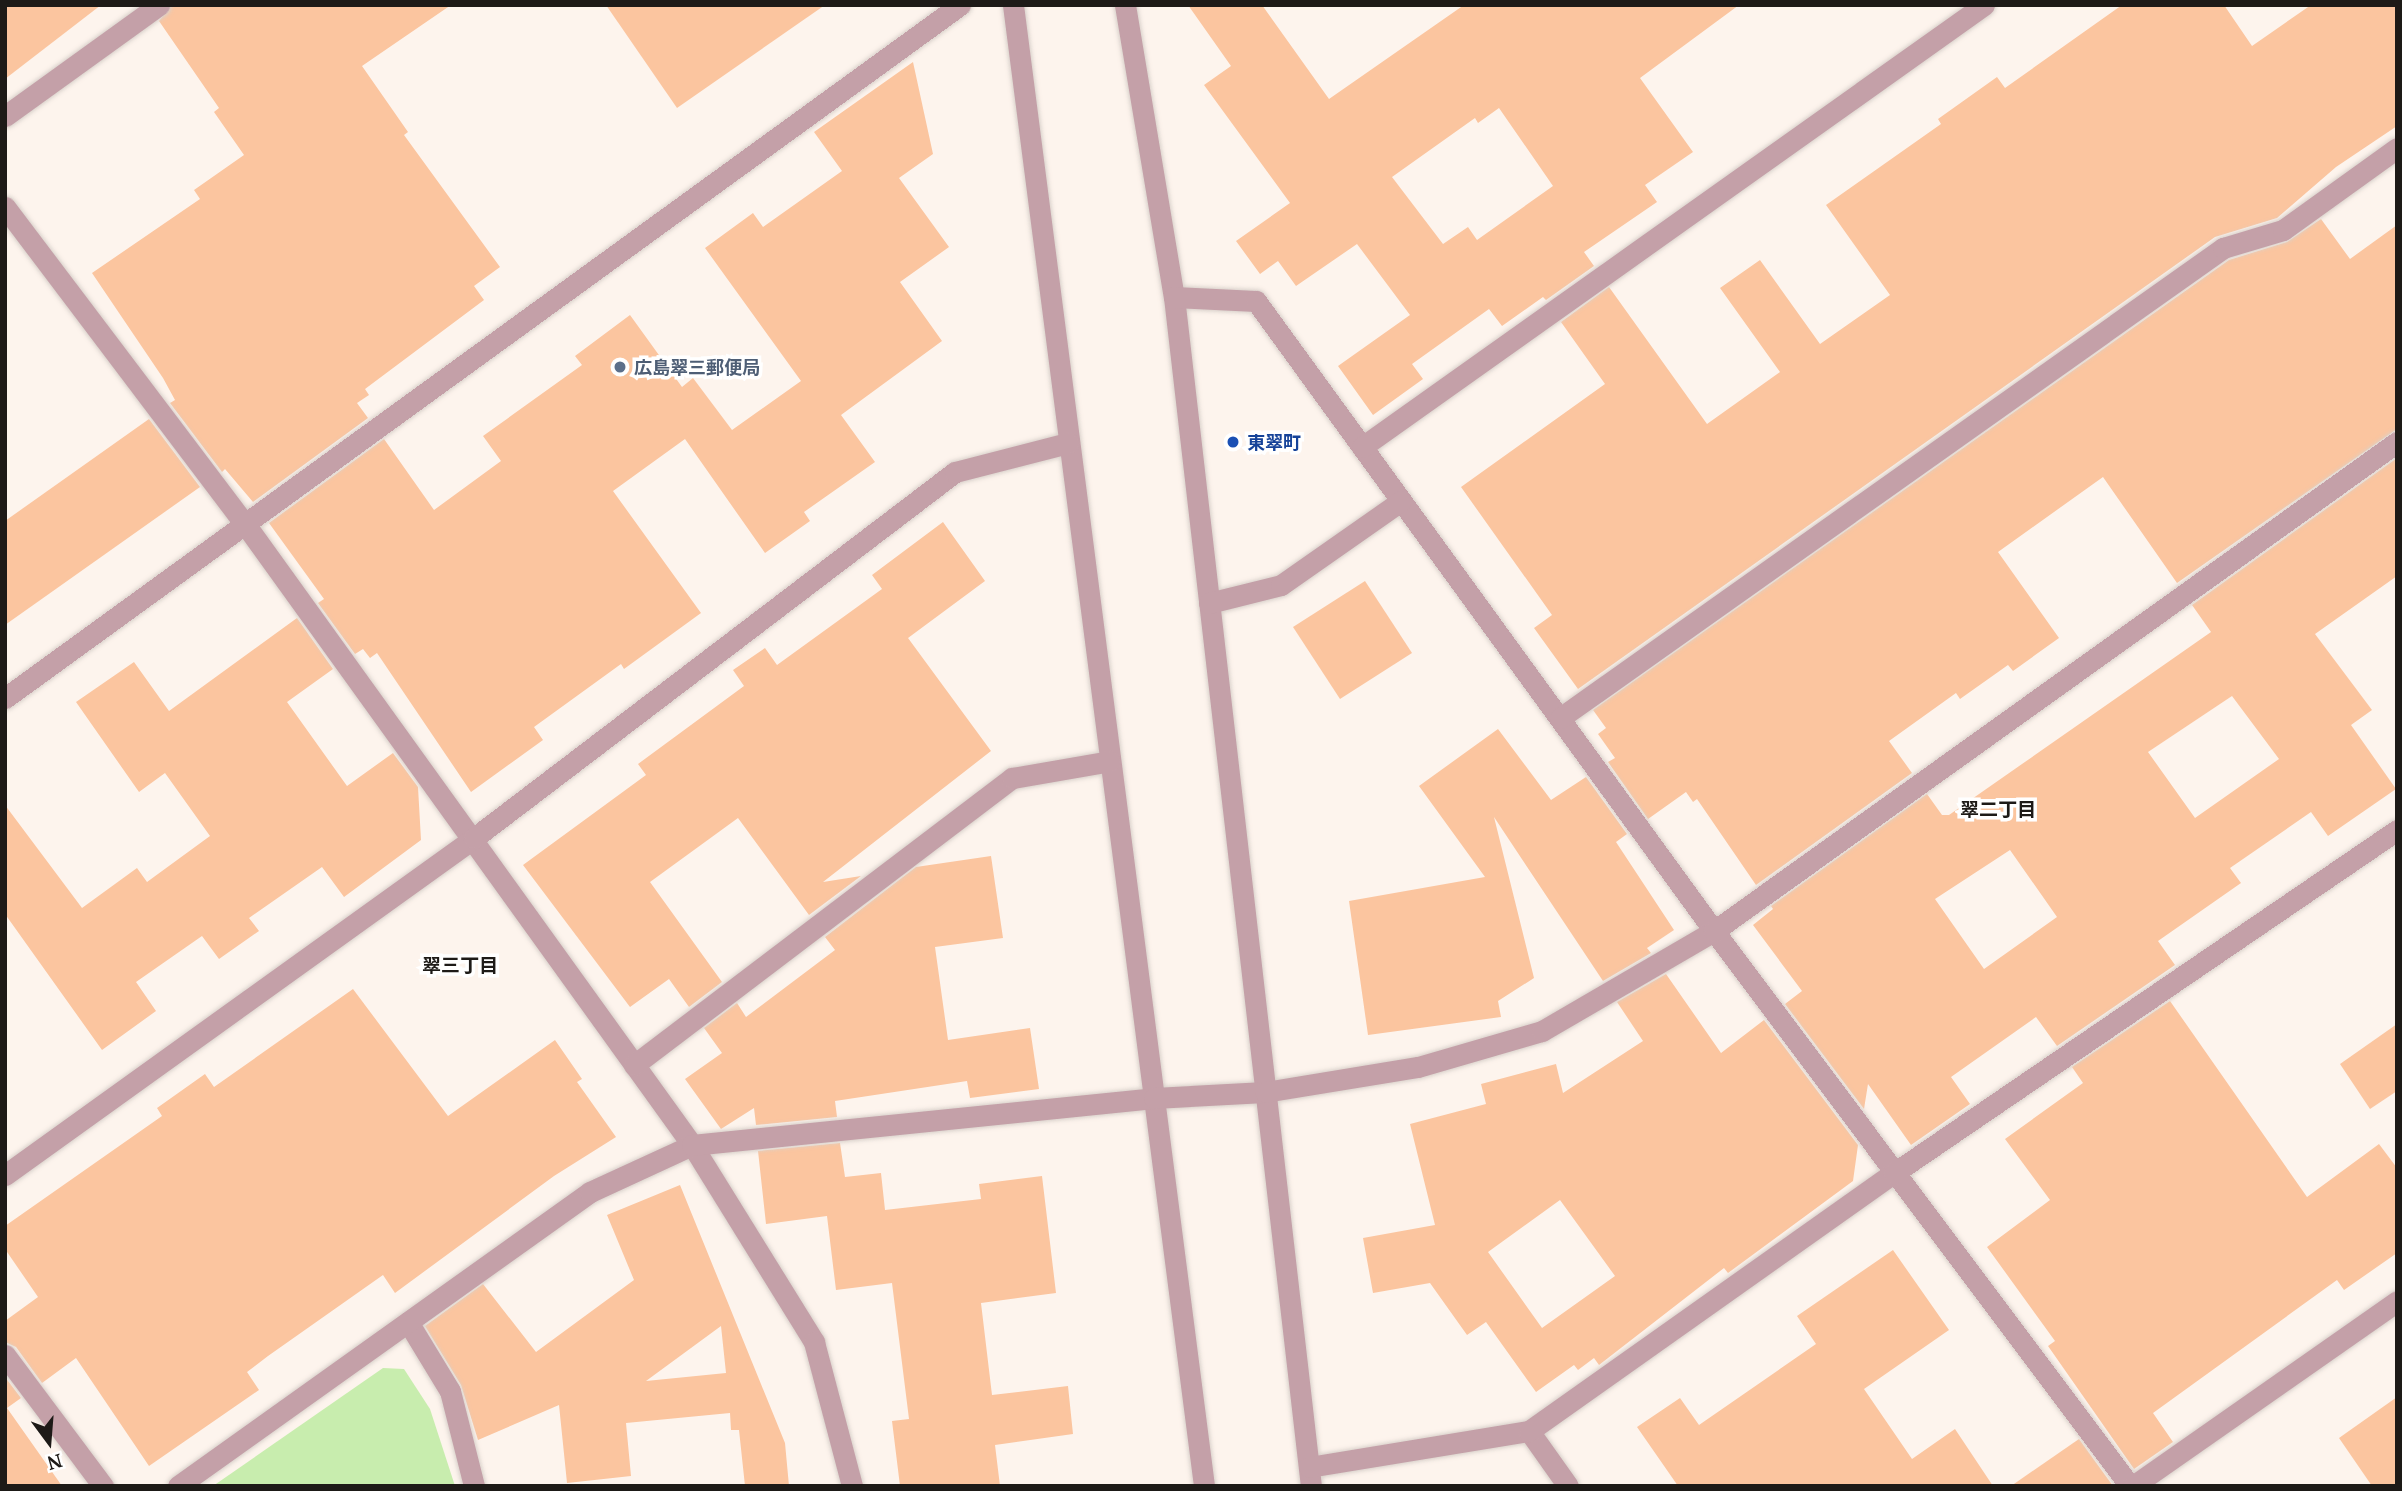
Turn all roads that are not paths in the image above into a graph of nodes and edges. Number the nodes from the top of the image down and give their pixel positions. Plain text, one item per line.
1 (159, 5) edge
2 (960, 5) edge
3 (1013, 5) edge
4 (1125, 5) edge
5 (1984, 5) edge
6 (5, 116) edge
7 (2397, 148) edge
8 (6, 209) edge
9 (1174, 297) junction
10 (2397, 442) edge
11 (1068, 443) junction
12 (1362, 447) junction
13 (1401, 501) junction
14 (245, 524) junction
15 (1209, 603) junction
16 (5, 698) edge
17 (1560, 718) junction
18 (1110, 761) junction
19 (2397, 830) edge
20 (474, 838) junction
21 (1714, 931) junction
22 (634, 1065) junction
23 (1265, 1092) junction
24 (1154, 1098) junction
25 (692, 1145) junction
26 (1894, 1172) junction
27 (5, 1175) edge
28 (2397, 1301) edge
29 (408, 1322) junction
30 (5, 1355) edge
31 (1529, 1431) junction
32 (1310, 1476) edge
33 (103, 1486) edge
34 (177, 1486) edge
35 (474, 1486) edge
36 (852, 1486) edge
37 (1204, 1486) edge
38 (1568, 1486) edge
39 (2132, 1486) edge

1 - 6 street
2 - 14 street
3 - 11 street
4 - 9 street
5 - 12 street
7 - 17 street
8 - 14 street
9 - 12 street
9 - 15 street
10 - 21 street
11 - 18 street
11 - 20 street
12 - 13 street
13 - 15 street
13 - 17 street
14 - 16 street
14 - 20 street
15 - 23 street
17 - 21 street
18 - 22 street
18 - 24 street
19 - 26 street
20 - 22 street
20 - 27 street
21 - 23 street
21 - 26 street
22 - 25 street
23 - 24 street
23 - 32 street
24 - 25 street
24 - 37 street
25 - 29 street
25 - 36 street
26 - 31 street
26 - 39 street
28 - 39 street
29 - 34 street
29 - 35 street
30 - 33 street
31 - 32 street
31 - 38 street

